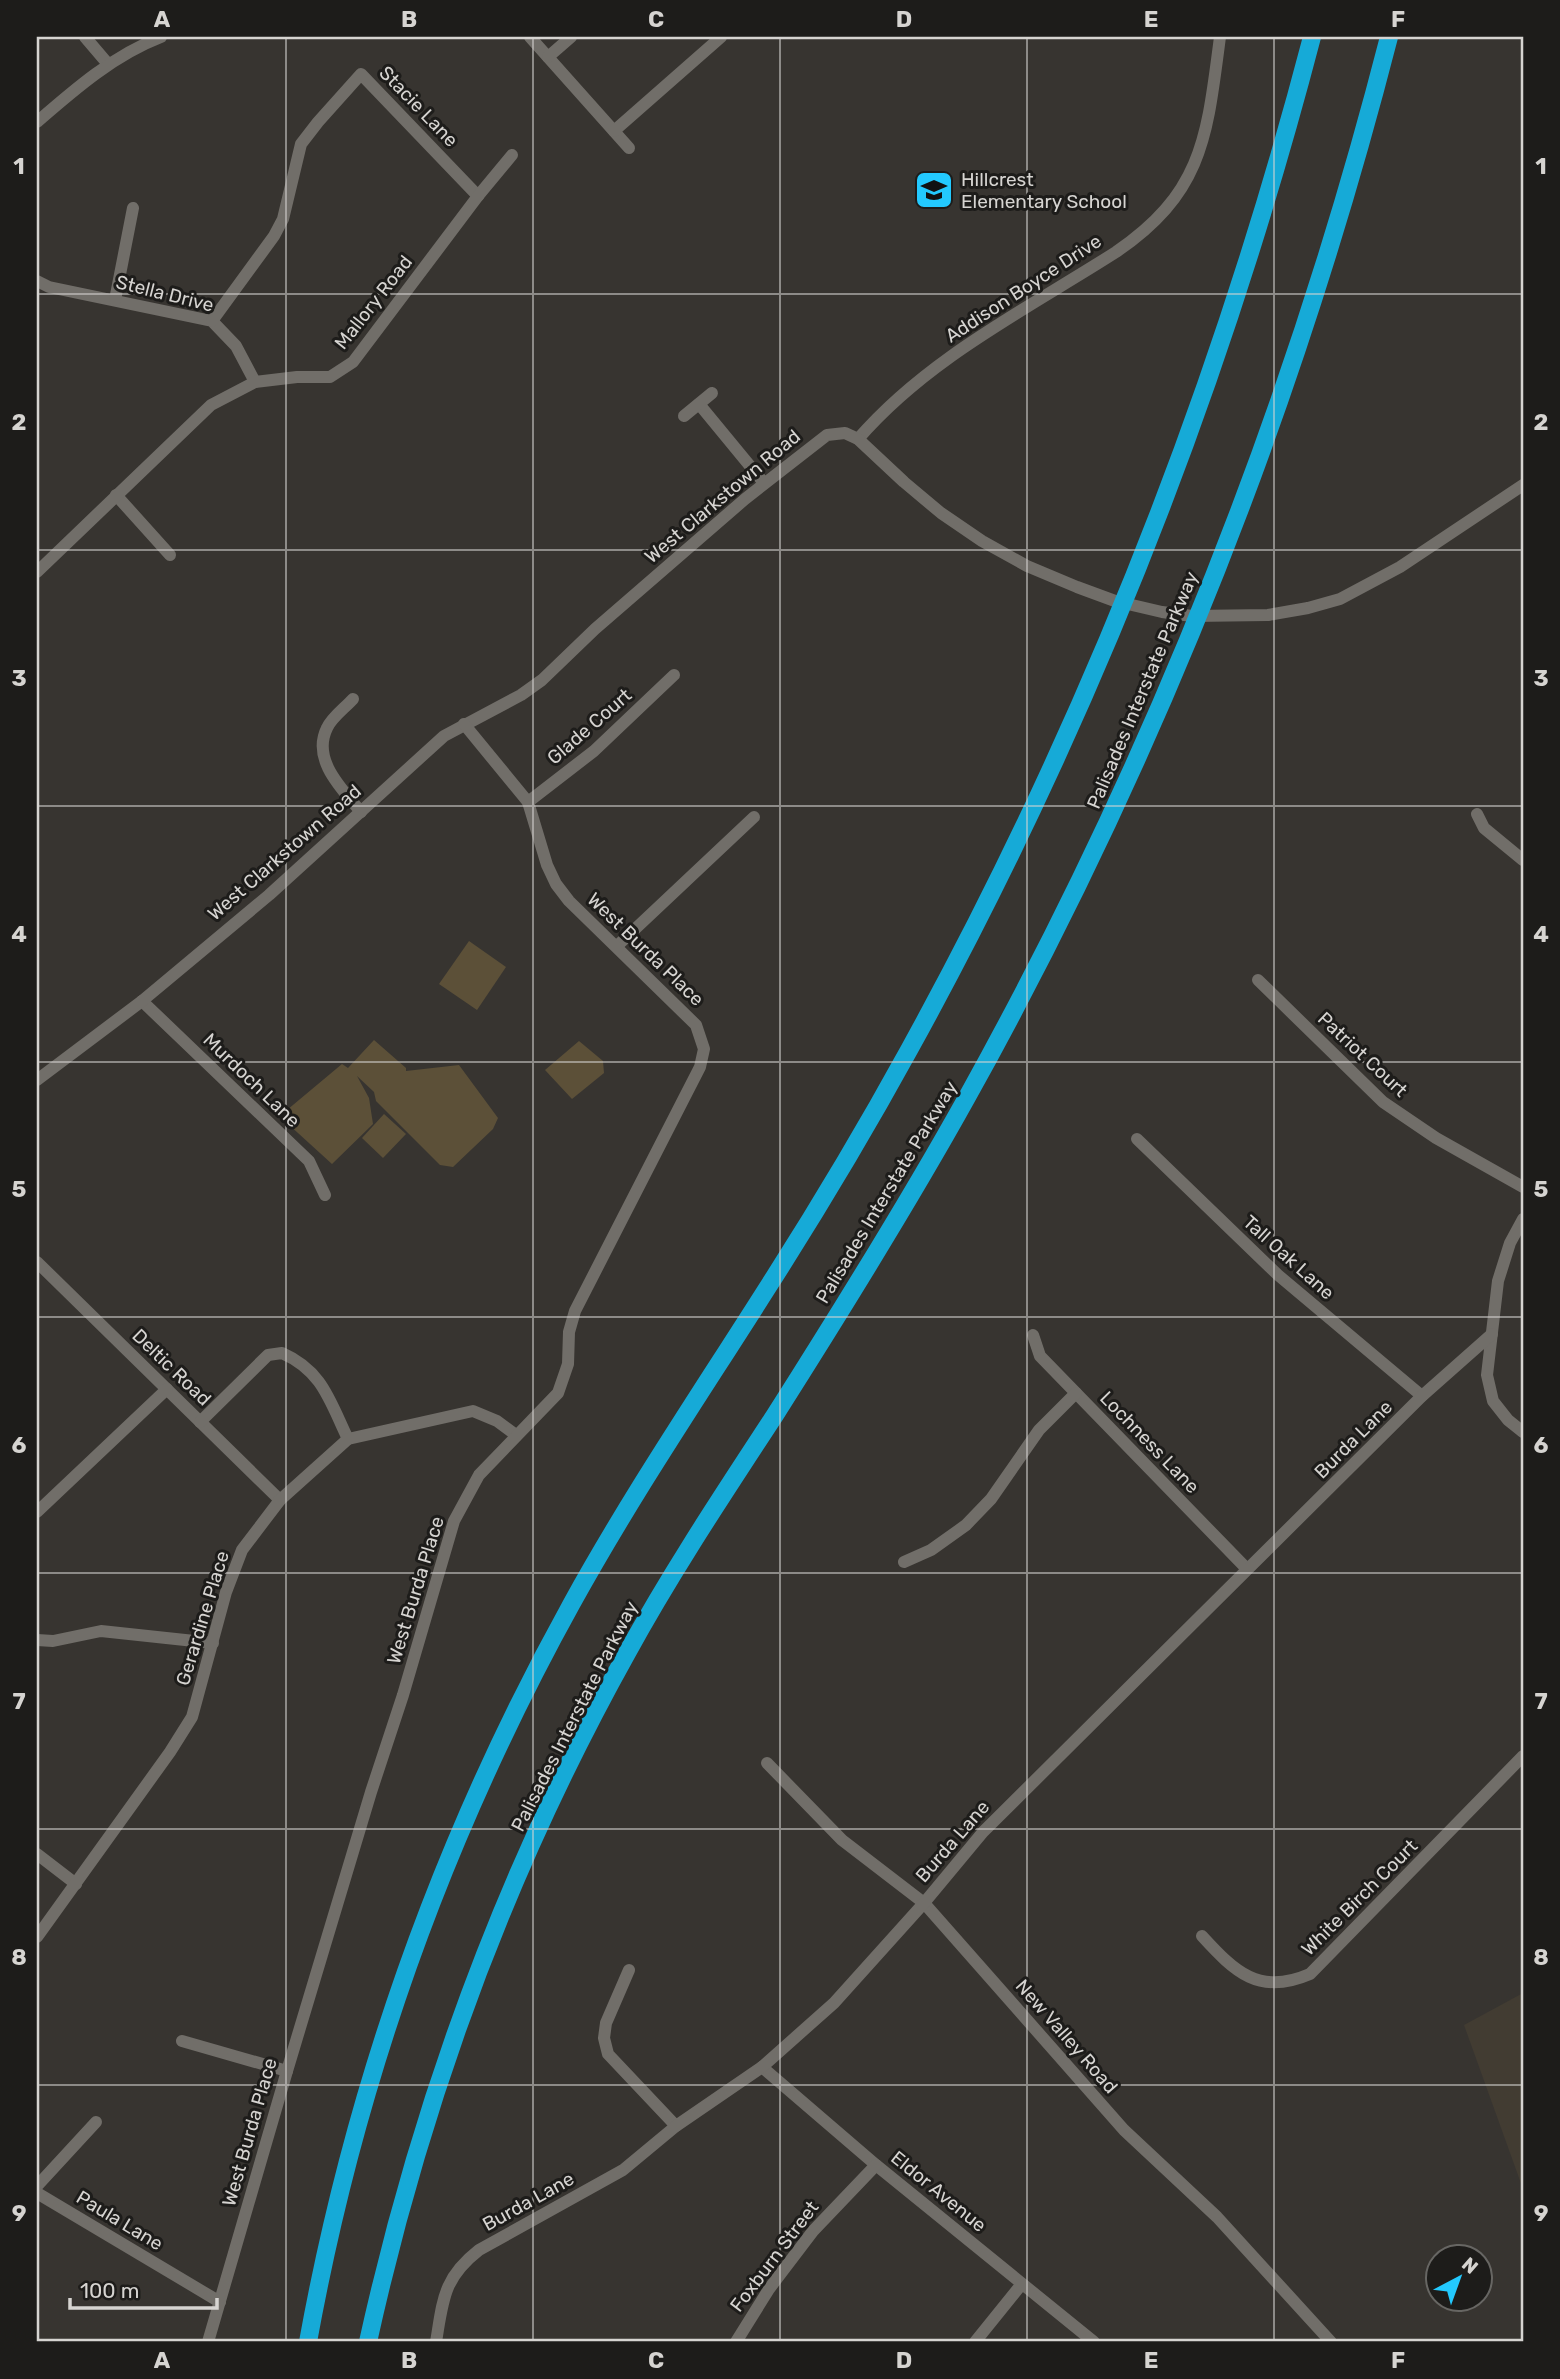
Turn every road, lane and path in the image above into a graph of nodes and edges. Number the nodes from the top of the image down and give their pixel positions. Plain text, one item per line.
1 (85, 37) edge
2 (161, 37) edge
3 (530, 37) edge
4 (571, 37) edge
5 (721, 37) edge
6 (1220, 37) edge
7 (1312, 37) edge
8 (1389, 37) edge
9 (548, 57) junction
10 (108, 64) junction
11 (41, 118) edge
12 (614, 131) junction
13 (629, 148) dead end
14 (512, 155) dead end
15 (478, 195) junction
16 (133, 208) dead end
17 (37, 281) edge
18 (115, 300) junction
19 (212, 321) junction
20 (256, 382) junction
21 (712, 393) dead end
22 (699, 404) junction
23 (684, 416) dead end
24 (858, 439) junction
25 (764, 483) junction
26 (1523, 485) edge
27 (116, 495) junction
28 (170, 555) dead end
29 (37, 572) edge
30 (674, 675) dead end
31 (353, 699) dead end
32 (464, 724) junction
33 (528, 802) junction
34 (361, 812) junction
35 (1477, 814) dead end
36 (754, 817) dead end
37 (1523, 860) edge
38 (617, 946) junction
39 (1258, 979) dead end
40 (142, 1001) junction
41 (37, 1080) edge
42 (1137, 1139) dead end
43 (1523, 1187) edge
44 (325, 1195) dead end
45 (1523, 1219) edge
46 (37, 1262) edge
47 (1492, 1334) junction
48 (1033, 1335) dead end
49 (167, 1390) junction
50 (1076, 1393) junction
51 (1422, 1396) junction
52 (200, 1422) junction
53 (1523, 1432) edge
54 (516, 1435) junction
55 (348, 1439) junction
56 (279, 1500) junction
57 (37, 1512) edge
58 (904, 1562) dead end
59 (1247, 1569) junction
60 (37, 1640) edge
61 (213, 1643) junction
62 (1523, 1756) edge
63 (767, 1763) dead end
64 (37, 1854) edge
65 (76, 1884) junction
66 (923, 1903) junction
67 (1202, 1936) dead end
68 (37, 1937) edge
69 (629, 1970) dead end
70 (182, 2041) dead end
71 (762, 2067) junction
72 (287, 2071) junction
73 (96, 2122) dead end
74 (676, 2126) junction
75 (876, 2165) junction
76 (37, 2186) edge
77 (37, 2193) edge
78 (1021, 2284) junction
79 (220, 2302) junction
80 (208, 2342) edge
81 (308, 2342) edge
82 (368, 2342) edge
83 (436, 2342) edge
84 (736, 2342) edge
85 (975, 2342) edge
86 (1094, 2342) edge
87 (1331, 2342) edge

1 - 10 street
2 - 10 street
3 - 9 street
4 - 9 street
5 - 12 street
6 - 24 street, Addison Boyce Drive
7 - 81 highway
8 - 82 highway, Palisades Interstate Parkway
9 - 12 street
10 - 11 street
12 - 13 street
14 - 15 street, Mallory Road
15 - 19 street, Stacie Lane
15 - 20 street, Mallory Road
16 - 18 street
17 - 18 street, Stella Drive
18 - 19 street, Stella Drive
19 - 20 street, Stella Drive
20 - 27 street, Mallory Road
21 - 22 street
22 - 23 street
22 - 25 street
24 - 25 street, West Clarkstown Road
24 - 26 street
25 - 32 street, West Clarkstown Road
27 - 28 street
27 - 29 street, Mallory Road
30 - 33 street, Glade Court
31 - 34 street
32 - 33 street, West Burda Place
32 - 34 street, West Clarkstown Road
33 - 38 street, West Burda Place
34 - 40 street, West Clarkstown Road
35 - 37 street
36 - 38 street
38 - 54 street, West Burda Place
39 - 43 street, Patriot Court
40 - 41 street, West Clarkstown Road
40 - 44 street, Murdoch Lane
42 - 51 street, Tall Oak Lane
45 - 47 street
46 - 49 street, Deltic Road
47 - 51 street, Burda Lane
47 - 53 street
48 - 50 street, Lochness Lane
49 - 52 street, Deltic Road
49 - 57 street
50 - 58 street
50 - 59 street, Lochness Lane
51 - 59 street, Burda Lane
52 - 55 street
52 - 56 street, Deltic Road
54 - 55 street, Gerardine Place
54 - 72 street, West Burda Place
55 - 56 street, Gerardine Place
56 - 61 street, Gerardine Place
59 - 66 street, Burda Lane
60 - 61 street
61 - 65 street, Gerardine Place
62 - 67 street, White Birch Court
63 - 66 street, New Valley Road
64 - 65 street
65 - 68 street, Gerardine Place
66 - 71 street, Burda Lane
66 - 87 street, New Valley Road
69 - 74 street
70 - 72 street
71 - 74 street, Burda Lane
71 - 75 street, Eldor Avenue
72 - 79 street, West Burda Place
73 - 76 street
74 - 83 street, Burda Lane
75 - 78 street, Eldor Avenue
75 - 84 street, Foxburn Street
77 - 79 street, Paula Lane
78 - 85 street
78 - 86 street, Eldor Avenue
79 - 80 street, West Burda Place

